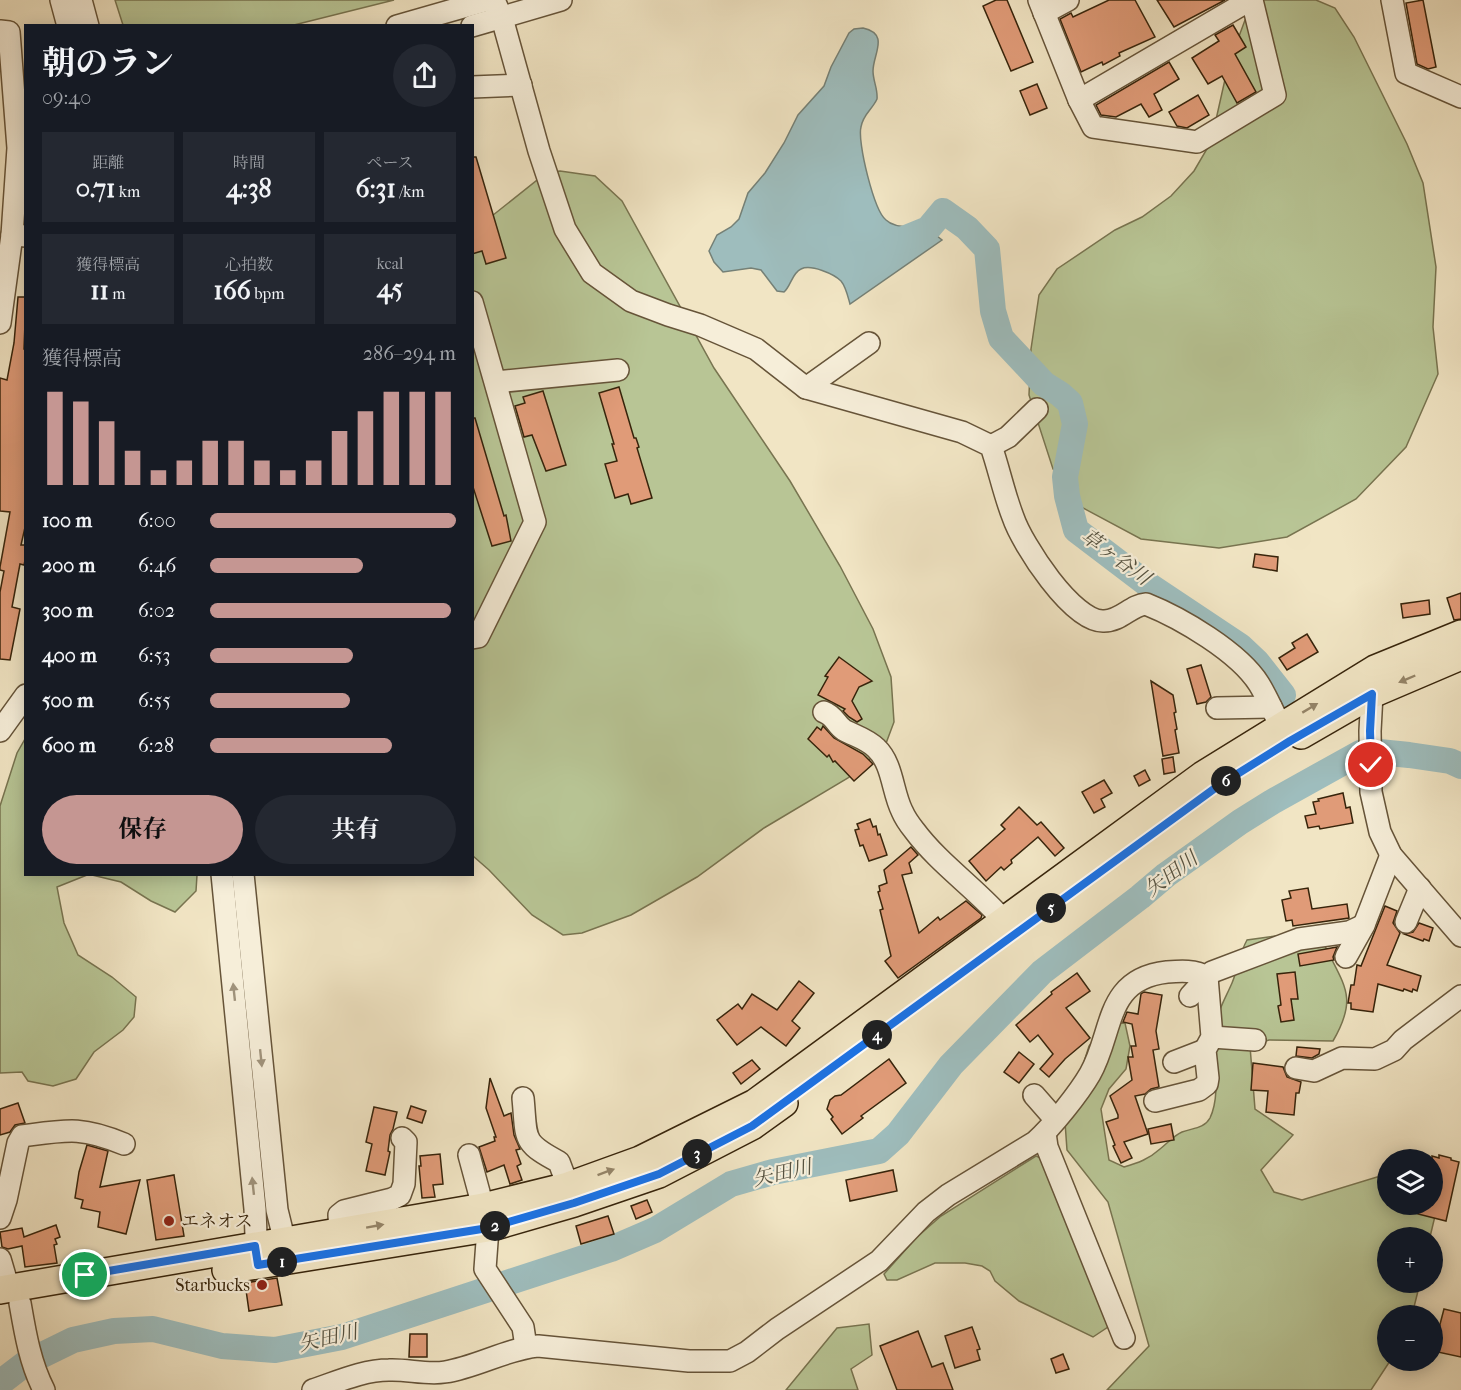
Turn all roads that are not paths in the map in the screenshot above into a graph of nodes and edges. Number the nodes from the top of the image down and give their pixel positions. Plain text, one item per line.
1 (61, 0) edge
2 (81, 0) edge
3 (488, 0) edge
4 (561, 0) edge
5 (1068, 0) edge
6 (1251, 0) edge
7 (1392, 0) edge
8 (1041, 7) edge
9 (498, 9) edge
10 (67, 24) edge
11 (87, 24) edge
12 (405, 24) edge
13 (474, 25) edge
14 (0, 31) edge
15 (521, 86) junction
16 (474, 87) edge
17 (1461, 97) edge
18 (1079, 100) junction
19 (19, 236) edge
20 (474, 316) edge
21 (0, 320) edge
22 (869, 343) dead end
23 (480, 356) edge
24 (618, 370) dead end
25 (496, 382) junction
26 (806, 388) junction
27 (1037, 409) dead end
28 (991, 446) junction
29 (1461, 634) edge
30 (474, 638) edge
31 (1461, 656) edge
32 (1372, 694) junction
33 (14, 702) edge
34 (1217, 708) dead end
35 (824, 712) dead end
36 (1276, 717) junction
37 (0, 731) edge
38 (1392, 855) junction
39 (222, 876) edge
40 (243, 876) edge
41 (1420, 888) junction
42 (1005, 922) junction
43 (1406, 922) dead end
44 (1364, 925) junction
45 (1461, 936) edge
46 (1346, 957) dead end
47 (1207, 977) junction
48 (1190, 996) dead end
49 (1461, 996) edge
50 (1255, 1040) dead end
51 (1208, 1043) junction
52 (1174, 1062) dead end
53 (1296, 1068) dead end
54 (1034, 1095) dead end
55 (524, 1098) dead end
56 (1155, 1101) dead end
57 (1050, 1126) junction
58 (402, 1138) dead end
59 (124, 1144) dead end
60 (8, 1149) dead end
61 (469, 1155) dead end
62 (12, 1172) junction
63 (568, 1186) junction
64 (486, 1217) junction
65 (0, 1218) edge
66 (340, 1232) junction
67 (287, 1250) junction
68 (256, 1256) junction
69 (5, 1287) edge
70 (1124, 1338) dead end
71 (526, 1347) junction
72 (40, 1381) edge
73 (313, 1390) edge

1 - 10 street
2 - 11 street
3 - 12 street
4 - 9 street
5 - 8 street
6 - 18 street
6 - 18 street
7 - 17 street
8 - 18 street
9 - 13 street
9 - 15 street
14 - 19 street
15 - 16 street
15 - 26 street
19 - 21 street
20 - 23 street
22 - 26 street
23 - 25 street
24 - 25 street
25 - 30 street
26 - 28 street
27 - 28 street
28 - 36 street
36 -> 29 main road
31 -> 32 main road
32 - 38 street
32 - 64 main road
33 - 37 street
34 - 36 street
35 - 42 street
36 - 42 main road
38 - 41 street
38 - 44 street
68 -> 39 street
40 -> 67 street
41 - 43 street
41 - 45 street
63 -> 42 main road
44 - 46 street
44 - 47 street
47 - 48 street
47 - 51 street
47 - 57 street
49 - 53 street
50 - 51 street
51 - 52 street
51 - 56 street
54 - 57 street
55 - 63 street
57 - 70 street
57 - 71 street
58 - 66 street
59 - 62 street
60 - 62 street
61 - 64 street
62 - 65 street
63 - 64 main road
66 -> 64 main road
64 - 67 main road
64 - 71 street
66 - 67 main road
67 - 68 main road
68 - 69 main road
69 - 72 street
71 - 73 street

